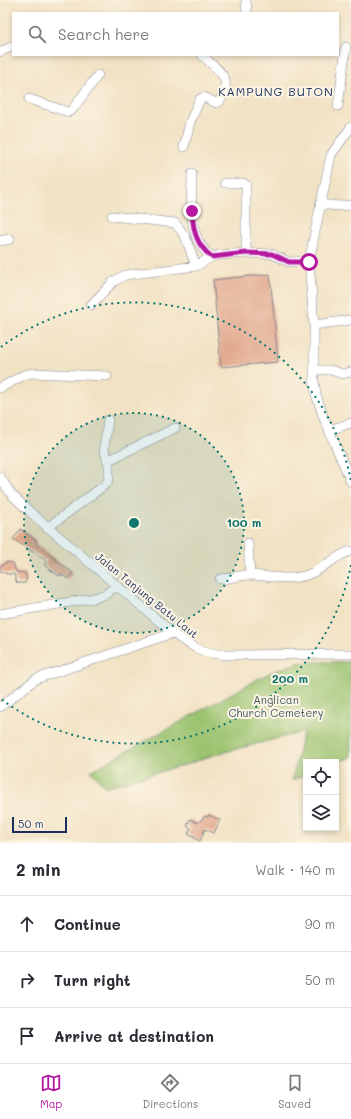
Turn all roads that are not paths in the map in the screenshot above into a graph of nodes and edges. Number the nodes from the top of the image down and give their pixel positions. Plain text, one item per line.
1 (246, 0) edge
2 (246, 12) edge
3 (12, 46) edge
4 (346, 47) dead end
5 (0, 52) edge
6 (203, 56) edge
7 (348, 58) edge
8 (98, 76) dead end
9 (29, 99) dead end
10 (338, 106) dead end
11 (351, 127) edge
12 (351, 137) edge
13 (339, 142) junction
14 (184, 147) dead end
15 (192, 174) dead end
16 (225, 183) dead end
17 (320, 204) junction
18 (351, 205) edge
19 (112, 216) dead end
20 (10, 239) dead end
21 (0, 241) edge
22 (246, 253) junction
23 (212, 257) junction
24 (309, 262) junction
25 (196, 266) junction
26 (91, 305) dead end
27 (351, 320) edge
28 (314, 325) junction
29 (314, 370) junction
30 (351, 372) edge
31 (106, 376) dead end
32 (0, 388) edge
33 (108, 420) dead end
34 (351, 423) edge
35 (175, 428) dead end
36 (329, 430) junction
37 (108, 462) junction
38 (0, 477) edge
39 (351, 482) edge
40 (47, 528) junction
41 (248, 542) dead end
42 (351, 551) edge
43 (250, 575) junction
44 (220, 579) dead end
45 (116, 586) junction
46 (0, 614) edge
47 (173, 633) junction
48 (351, 654) edge
49 (337, 655) junction
50 (351, 658) edge
51 (0, 707) edge

1 - 2 street
3 - 5 street
4 - 7 street
6 - 14 street
7 - 10 street
8 - 9 street
11 - 13 street
12 - 13 street
13 - 17 street
15 - 23 street
16 - 22 street
17 - 18 street
17 - 24 street
19 - 25 street
20 - 21 street
22 - 23 street
22 - 24 street
23 - 25 street
24 - 28 street
25 - 26 street
27 - 28 street
28 - 29 street
29 - 30 street
29 - 36 street
31 - 32 street
33 - 37 street
34 - 36 street
35 - 37 street
36 - 39 street
37 - 40 street
38 - 40 street, Jalan Tanjung Batu Laut
40 - 45 street, Jalan Tanjung Batu Laut
41 - 43 street
42 - 43 street
43 - 44 street
45 - 46 street
45 - 47 street, Jalan Tanjung Batu Laut
47 - 49 street, Jalan Tanjung Batu Laut
47 - 51 street
48 - 49 street, Jalan Tanjung Batu Laut
49 - 50 street, Jalan Tanjung Batu Laut

